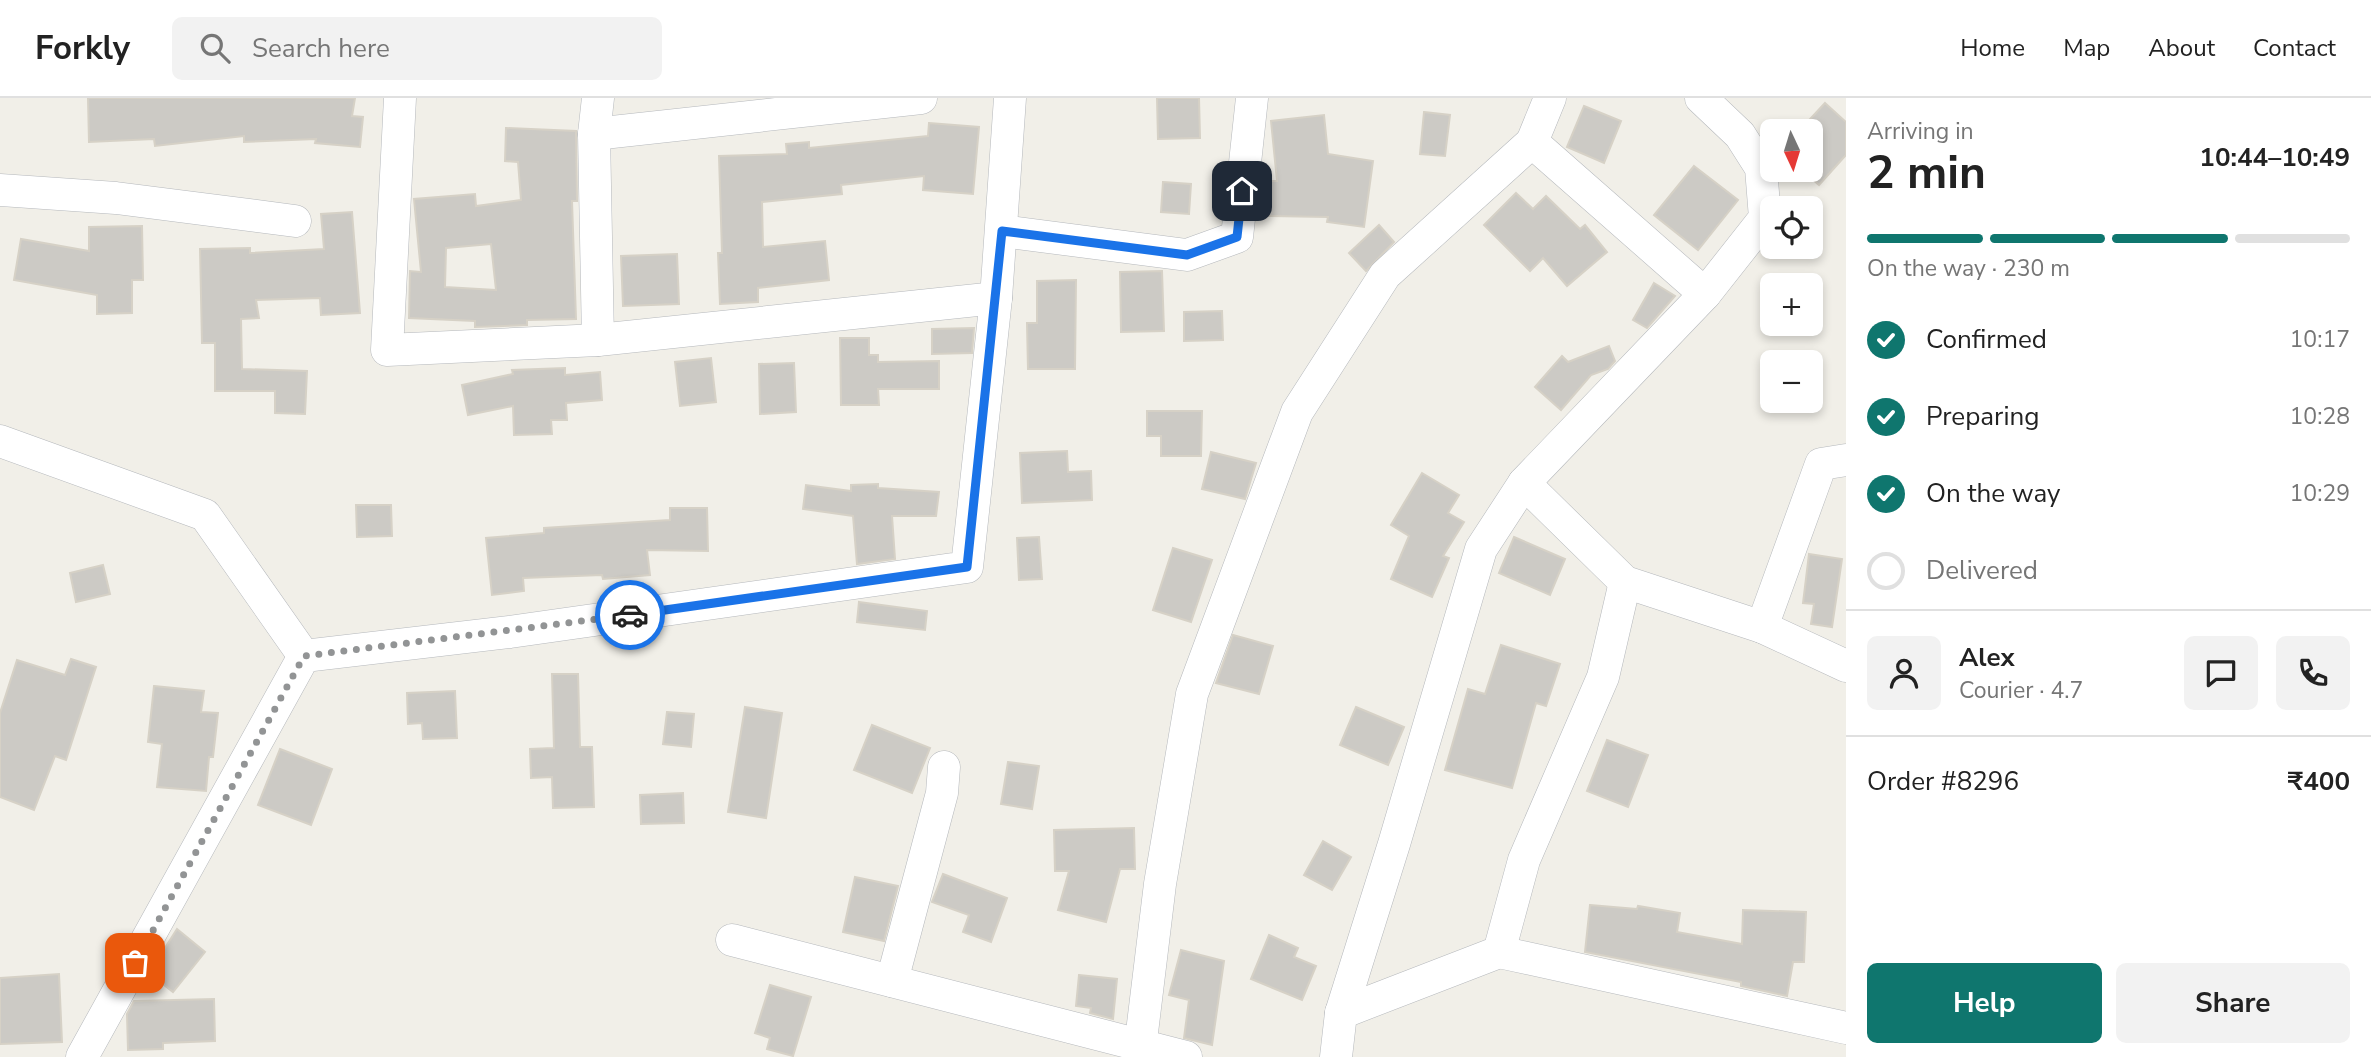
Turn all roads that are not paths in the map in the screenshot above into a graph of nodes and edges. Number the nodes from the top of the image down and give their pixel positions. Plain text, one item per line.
1 (400, 98) edge
2 (598, 98) edge
3 (920, 98) edge
4 (1010, 98) edge
5 (1252, 98) edge
6 (1550, 98) edge
7 (1701, 98) edge
8 (594, 134) junction
9 (1532, 142) junction
10 (0, 190) edge
11 (295, 221) dead end
12 (1002, 231) junction
13 (1705, 294) junction
14 (996, 298) junction
15 (598, 340) junction
16 (0, 441) edge
17 (1846, 460) edge
18 (1524, 483) junction
19 (1625, 582) junction
20 (1762, 627) junction
21 (304, 656) junction
22 (1846, 666) edge
23 (944, 767) dead end
24 (732, 940) dead end
25 (1499, 952) junction
26 (892, 981) junction
27 (1341, 1013) junction
28 (1846, 1028) edge
29 (1140, 1051) edge
30 (82, 1057) edge
31 (1186, 1057) edge
32 (1336, 1057) edge

1 - 15 street
2 - 8 street
3 - 8 street
4 - 12 street
5 - 12 street
6 - 9 street
7 - 13 street
8 - 15 street
9 - 13 street
9 - 29 street
10 - 11 street
12 - 14 street
13 - 18 street
14 - 15 street
14 - 21 street
16 - 21 street
17 - 20 street
18 - 19 street
18 - 27 street
19 - 20 street
19 - 25 street
20 - 22 street
21 - 30 street
23 - 26 street
24 - 26 street
25 - 27 street
25 - 28 street
26 - 29 street
27 - 32 street
29 - 31 street

